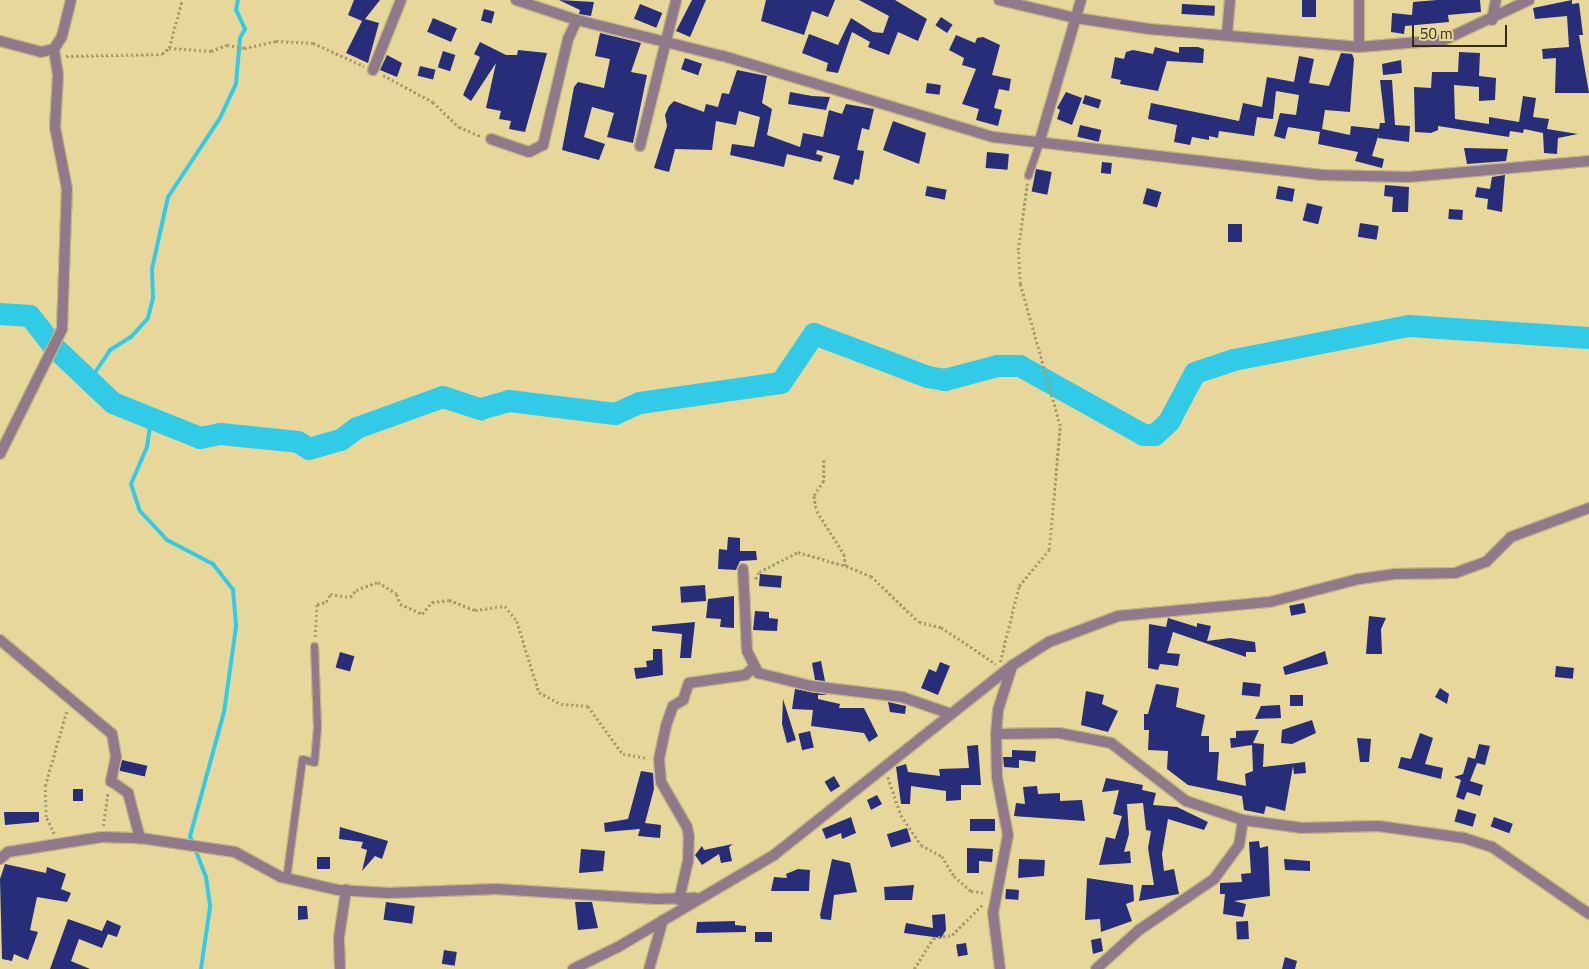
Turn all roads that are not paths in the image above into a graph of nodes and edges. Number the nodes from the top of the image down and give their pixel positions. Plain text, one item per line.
1 (71, 0) edge
2 (401, 0) edge
3 (516, 0) edge
4 (676, 0) edge
5 (999, 0) edge
6 (1081, 0) edge
7 (1230, 0) edge
8 (1359, 0) edge
9 (1496, 0) edge
10 (1529, 0) edge
11 (1076, 18) junction
12 (577, 20) junction
13 (1492, 20) junction
14 (1227, 34) junction
15 (666, 40) junction
16 (0, 41) edge
17 (1359, 47) junction
18 (55, 53) junction
19 (373, 70) road end
20 (491, 138) road end
21 (1040, 140) junction
22 (640, 146) dead end
23 (1589, 161) edge
24 (1028, 175) road end
25 (0, 454) edge
26 (1589, 508) edge
27 (743, 569) dead end
28 (0, 640) edge
29 (314, 646) road end
30 (1013, 665) junction
31 (753, 668) junction
32 (951, 714) junction
33 (996, 734) junction
34 (1243, 820) junction
35 (140, 838) junction
36 (3, 854) edge
37 (286, 879) junction
38 (346, 890) junction
39 (700, 897) junction
40 (679, 900) junction
41 (1589, 914) edge
42 (663, 920) junction
43 (340, 969) edge
44 (573, 969) edge
45 (649, 969) edge
46 (1000, 969) edge
47 (1096, 969) edge

1 - 18 street
2 - 19 street
3 - 12 street
4 - 15 street
5 - 11 street
6 - 11 street
7 - 14 street
8 - 17 street
9 - 13 street
10 - 13 street
11 - 14 street
11 - 21 street
12 - 15 street
12 - 20 street
13 - 17 street
14 - 17 street
15 - 21 street
15 - 22 street
16 - 18 street
18 - 25 street
21 - 23 street
21 - 24 lane
26 - 30 street
27 - 31 street
28 - 35 street
29 - 37 lane
30 - 32 street
30 - 33 street
31 - 32 street
31 - 40 street
32 - 39 street
33 - 34 street
33 - 46 street
34 - 41 street
34 - 47 street
35 - 36 street
35 - 37 street
37 - 38 street
38 - 40 street
38 - 43 street
39 - 40 street
39 - 42 street
42 - 44 street
42 - 45 street

